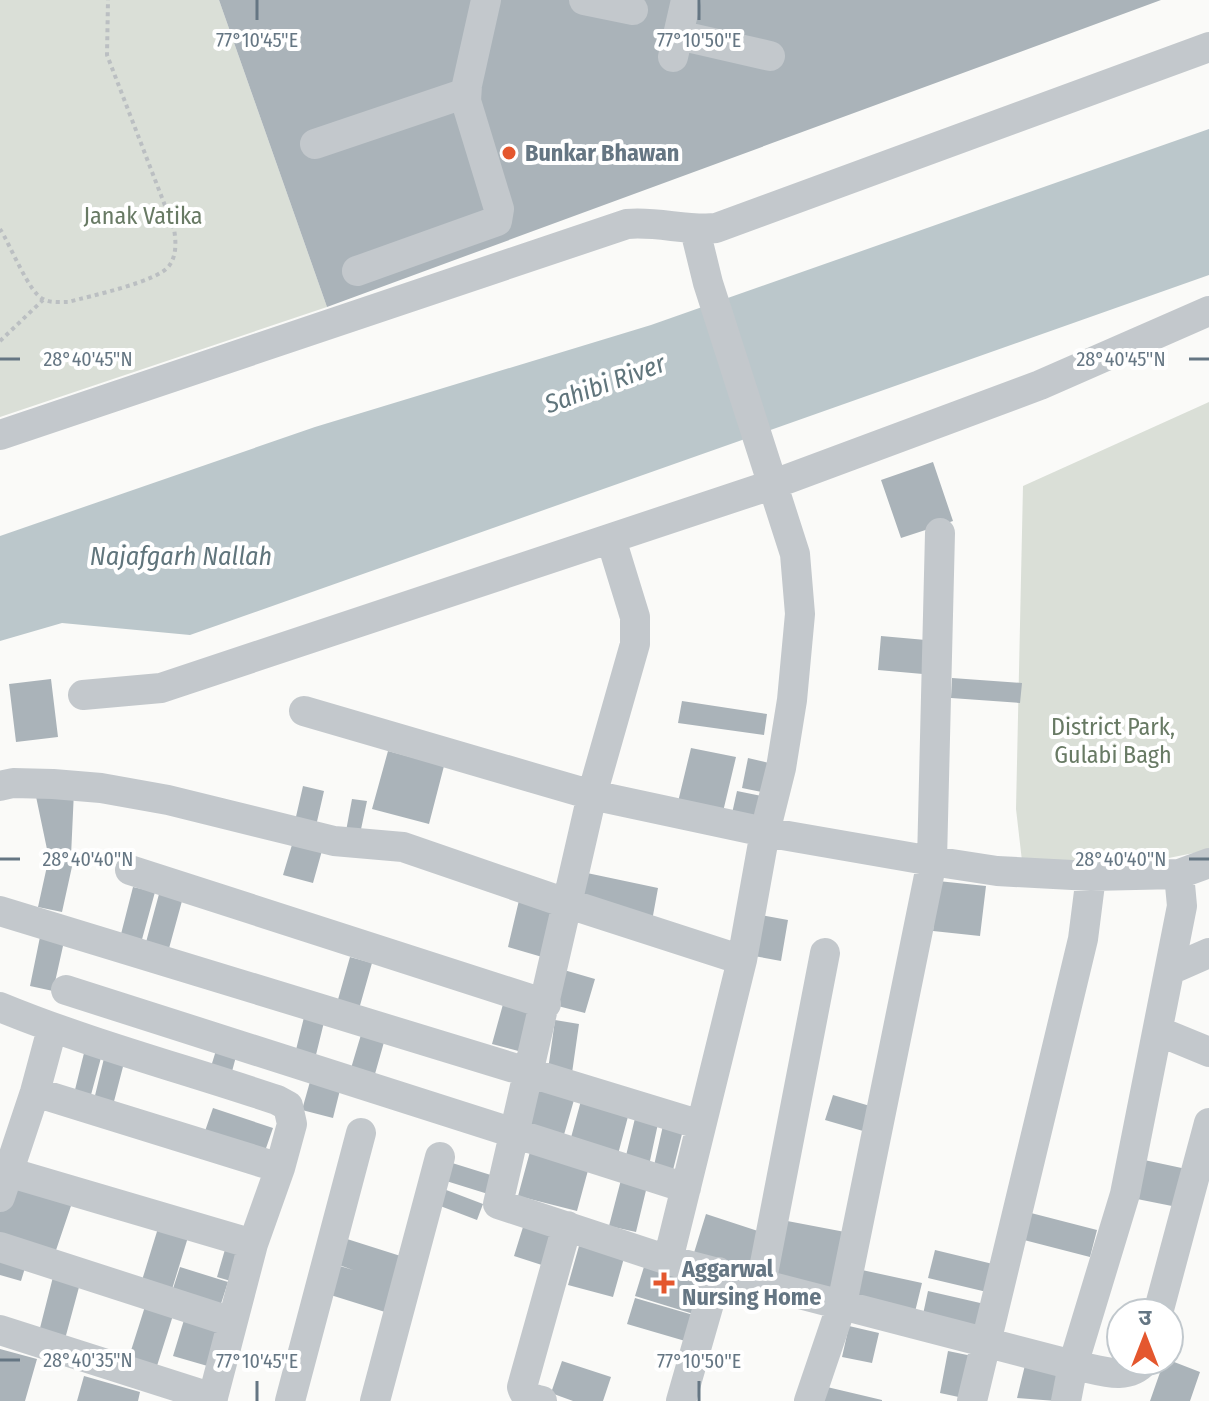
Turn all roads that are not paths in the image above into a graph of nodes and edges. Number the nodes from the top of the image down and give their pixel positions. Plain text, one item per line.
1 (486, 0) edge
2 (584, 0) edge
3 (686, 0) edge
4 (633, 10) dead end
5 (1209, 47) edge
6 (770, 56) dead end
7 (466, 93) junction
8 (315, 144) dead end
9 (695, 230) junction
10 (357, 271) dead end
11 (1209, 311) edge
12 (0, 435) edge
13 (774, 484) junction
14 (940, 533) dead end
15 (611, 539) junction
16 (83, 695) dead end
17 (304, 711) dead end
18 (0, 786) edge
19 (592, 795) junction
20 (765, 832) junction
21 (932, 861) junction
22 (1209, 863) edge
23 (130, 870) dead end
24 (1179, 874) junction
25 (1091, 876) junction
26 (569, 904) junction
27 (0, 911) edge
28 (825, 953) dead end
29 (1209, 953) edge
30 (742, 960) junction
31 (1170, 970) junction
32 (66, 990) dead end
33 (546, 1004) junction
34 (0, 1007) edge
35 (52, 1029) junction
36 (1158, 1031) junction
37 (1209, 1052) edge
38 (529, 1071) junction
39 (35, 1092) junction
40 (1209, 1123) edge
41 (701, 1125) junction
42 (361, 1133) dead end
43 (514, 1134) junction
44 (440, 1157) dead end
45 (280, 1168) junction
46 (4, 1185) edge
47 (686, 1188) junction
48 (567, 1226) junction
49 (253, 1244) junction
50 (0, 1247) edge
51 (668, 1260) junction
52 (718, 1272) junction
53 (761, 1284) junction
54 (1162, 1297) edge
55 (842, 1304) junction
56 (232, 1322) junction
57 (0, 1330) edge
58 (986, 1341) junction
59 (1073, 1365) junction
60 (1105, 1371) edge
61 (213, 1400) edge
62 (290, 1401) edge
63 (375, 1401) edge
64 (542, 1401) edge
65 (681, 1401) edge
66 (809, 1401) edge
67 (972, 1401) edge
68 (1066, 1401) edge

1 - 7 street
2 - 4 street
3 - 6 street
5 - 9 street
7 - 8 street
7 - 10 street
9 - 12 street
9 - 13 street
11 - 13 street
13 - 15 street
13 - 20 street
14 - 21 street
15 - 16 street
15 - 19 street
17 - 19 street
18 - 26 street
19 - 20 street
19 - 26 street
20 - 21 street
20 - 30 street
21 - 25 street
21 - 55 street
22 - 24 street
23 - 33 street
24 - 25 street
24 - 31 street
25 - 58 street
26 - 30 street
26 - 33 street
27 - 38 street
28 - 53 street
29 - 31 street
30 - 41 street
31 - 36 street
32 - 43 street
33 - 38 street
34 - 35 street
35 - 39 street
35 - 45 street
36 - 37 street
36 - 59 street
38 - 41 street
38 - 43 street
39 - 45 street
39 - 46 street
40 - 54 street
41 - 47 street
42 - 62 street
43 - 47 street
43 - 48 street
44 - 63 street
45 - 49 street
46 - 49 street
47 - 51 street
48 - 51 street
48 - 64 street
49 - 56 street
50 - 56 street
51 - 52 street
52 - 53 street
52 - 65 street
53 - 55 street
55 - 58 street
55 - 66 street
56 - 61 street
57 - 61 street
58 - 59 street
58 - 67 street
59 - 60 street
59 - 68 street

